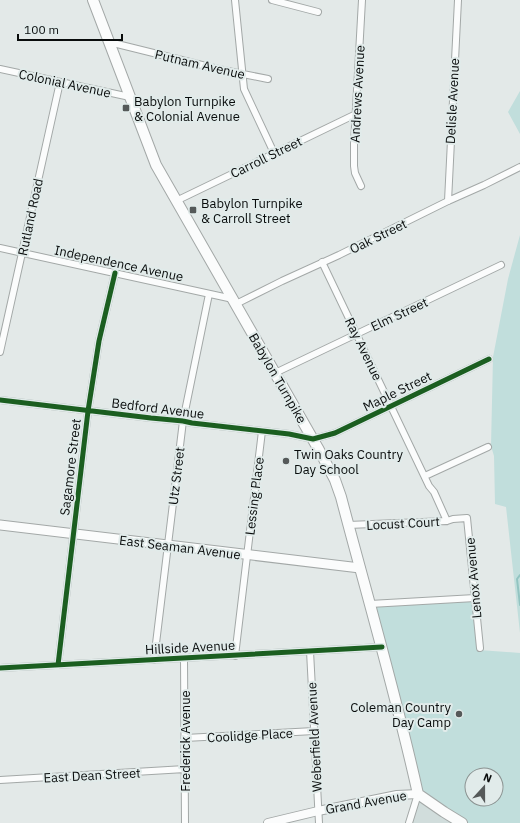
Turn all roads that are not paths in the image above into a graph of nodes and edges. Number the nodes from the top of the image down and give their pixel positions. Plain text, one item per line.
1 (93, 0) edge
2 (235, 0) edge
3 (272, 0) edge
4 (362, 0) edge
5 (458, 0) edge
6 (318, 12) dead end
7 (109, 42) junction
8 (0, 69) edge
9 (242, 74) junction
10 (268, 79) dead end
11 (60, 82) junction
12 (130, 97) junction
13 (356, 114) junction
14 (274, 153) junction
15 (520, 167) edge
16 (361, 186) dead end
17 (176, 201) junction
18 (448, 201) junction
19 (0, 248) edge
20 (22, 253) junction
21 (322, 262) junction
22 (501, 265) dead end
23 (115, 273) junction
24 (209, 294) junction
25 (234, 301) junction
26 (357, 334) junction
27 (0, 352) edge
28 (489, 359) dead end
29 (275, 373) junction
30 (0, 400) edge
31 (391, 406) junction
32 (88, 411) junction
33 (183, 421) junction
34 (262, 431) junction
35 (313, 438) junction
36 (488, 447) dead end
37 (425, 476) junction
38 (458, 519) joint
39 (447, 521) junction
40 (0, 525) edge
41 (348, 525) junction
42 (73, 534) junction
43 (168, 545) junction
44 (247, 555) junction
45 (360, 568) junction
46 (475, 598) junction
47 (370, 604) junction
48 (382, 648) junction
49 (480, 648) dead end
50 (310, 651) junction
51 (235, 656) junction
52 (184, 658) junction
53 (154, 660) junction
54 (58, 665) junction
55 (0, 668) edge
56 (314, 731) junction
57 (185, 738) junction
58 (185, 769) junction
59 (0, 780) edge
60 (418, 794) junction
61 (318, 810) junction
62 (185, 823) edge
63 (268, 823) edge
64 (319, 823) edge
65 (410, 823) edge
66 (462, 823) edge

1 - 7 main road, Babylon Turnpike
2 - 9 street
3 - 6 street
4 - 13 street, Andrews Avenue
5 - 18 street, Delisle Avenue
7 - 9 street, Putnam Avenue
7 - 12 main road, Babylon Turnpike
8 - 11 street, Colonial Avenue
9 - 10 street, Putnam Avenue
9 - 14 street
11 - 12 street, Colonial Avenue
11 - 20 street, Rutland Road
12 - 17 main road, Babylon Turnpike
13 - 14 street, Carroll Street
13 - 16 street, Andrews Avenue
14 - 17 street, Carroll Street
15 - 18 street, Oak Street
17 - 25 main road, Babylon Turnpike
18 - 21 street, Oak Street
19 - 20 street, Independence Avenue
20 - 23 street, Independence Avenue
20 - 27 street, Rutland Road
21 - 25 street, Oak Street
21 - 26 street, Ray Avenue
22 - 26 street, Elm Street
23 - 24 street, Independence Avenue
23 - 32 street, Sagamore Street
24 - 25 street, Independence Avenue
24 - 33 street, Utz Street
25 - 29 main road, Babylon Turnpike
26 - 29 street, Elm Street
26 - 31 street, Ray Avenue
28 - 31 street, Maple Street
29 - 35 main road, Babylon Turnpike
30 - 32 street, Bedford Avenue
31 - 35 street, Maple Street
31 - 37 street, Ray Avenue
32 - 33 street, Bedford Avenue
32 - 42 street, Sagamore Street
33 - 34 street, Bedford Avenue
33 - 43 street, Utz Street
34 - 35 street, Bedford Avenue
34 - 44 street, Lessing Place
35 - 41 main road, Babylon Turnpike
36 - 37 street
37 - 39 street, Ray Avenue
38 - 39 street, Locust Court
38 - 46 street, Lenox Avenue
39 - 41 street, Locust Court
40 - 42 main road, East Seaman Avenue
41 - 45 main road, Babylon Turnpike
42 - 43 main road, East Seaman Avenue
42 - 54 street, Sagamore Street
43 - 44 main road, East Seaman Avenue
43 - 53 street, Utz Street
44 - 45 main road, East Seaman Avenue
44 - 51 street, Lessing Place
45 - 47 main road, Babylon Turnpike
46 - 47 street
46 - 49 street, Lenox Avenue
47 - 48 main road, Babylon Turnpike
48 - 50 street, Hillside Avenue
48 - 60 main road, Babylon Turnpike
50 - 51 street, Hillside Avenue
50 - 56 street, Weberfield Avenue
51 - 52 street, Hillside Avenue
52 - 53 street, Hillside Avenue
52 - 57 street, Frederick Avenue
53 - 54 street, Hillside Avenue
54 - 55 street, Hillside Avenue
56 - 57 street, Coolidge Place
56 - 61 street, Weberfield Avenue
57 - 58 street, Frederick Avenue
58 - 59 street, East Dean Street
58 - 62 street, Frederick Avenue
60 - 61 street, Grand Avenue
60 - 65 street
60 - 66 main road
61 - 63 street, Grand Avenue
61 - 64 street, Weberfield Avenue

